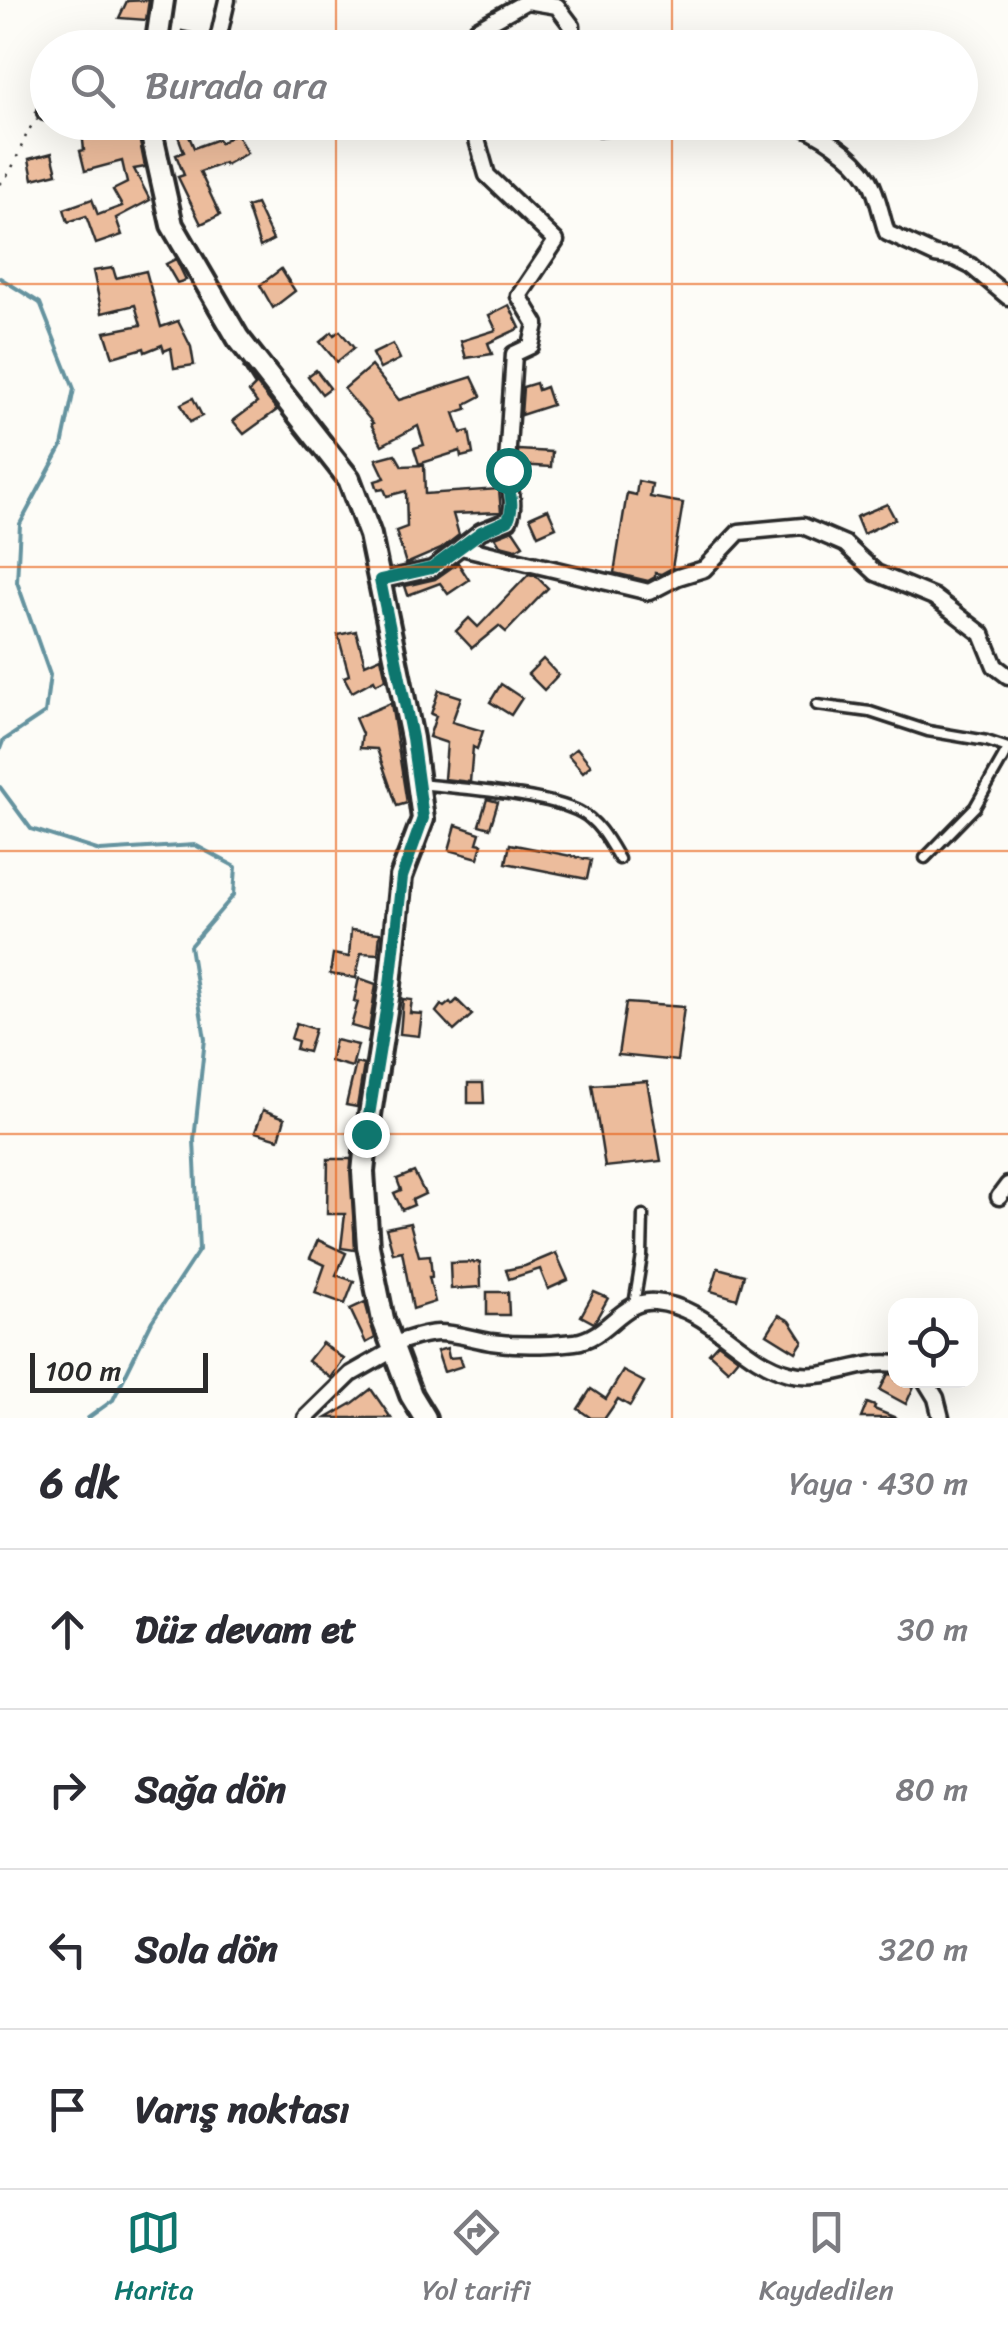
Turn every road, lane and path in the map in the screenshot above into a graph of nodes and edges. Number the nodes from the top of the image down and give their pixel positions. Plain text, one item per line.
1 (163, 0) edge
2 (227, 0) edge
3 (159, 30) edge
4 (220, 30) edge
5 (477, 30) edge
6 (572, 30) edge
7 (30, 127) edge
8 (153, 140) edge
9 (477, 140) edge
10 (826, 140) edge
11 (0, 184) edge
12 (1008, 297) edge
13 (461, 547) junction
14 (380, 580) junction
15 (1008, 676) edge
16 (817, 705) dead end
17 (1008, 748) edge
18 (420, 784) junction
19 (925, 858) dead end
20 (619, 859) dead end
21 (643, 1215) dead end
22 (634, 1305) junction
23 (394, 1346) junction
24 (888, 1364) edge
25 (930, 1388) edge
26 (306, 1418) edge
27 (425, 1418) edge
28 (941, 1418) edge

1 - 3 street
2 - 4 street
5 - 6 street
7 - 11 path
8 - 14 street
9 - 13 street
10 - 12 street
13 - 14 street
13 - 15 street
14 - 18 street
16 - 17 lane
17 - 19 lane
18 - 20 lane
18 - 23 street
21 - 22 lane
22 - 23 street
22 - 24 street
23 - 26 street
23 - 27 street
25 - 28 street

